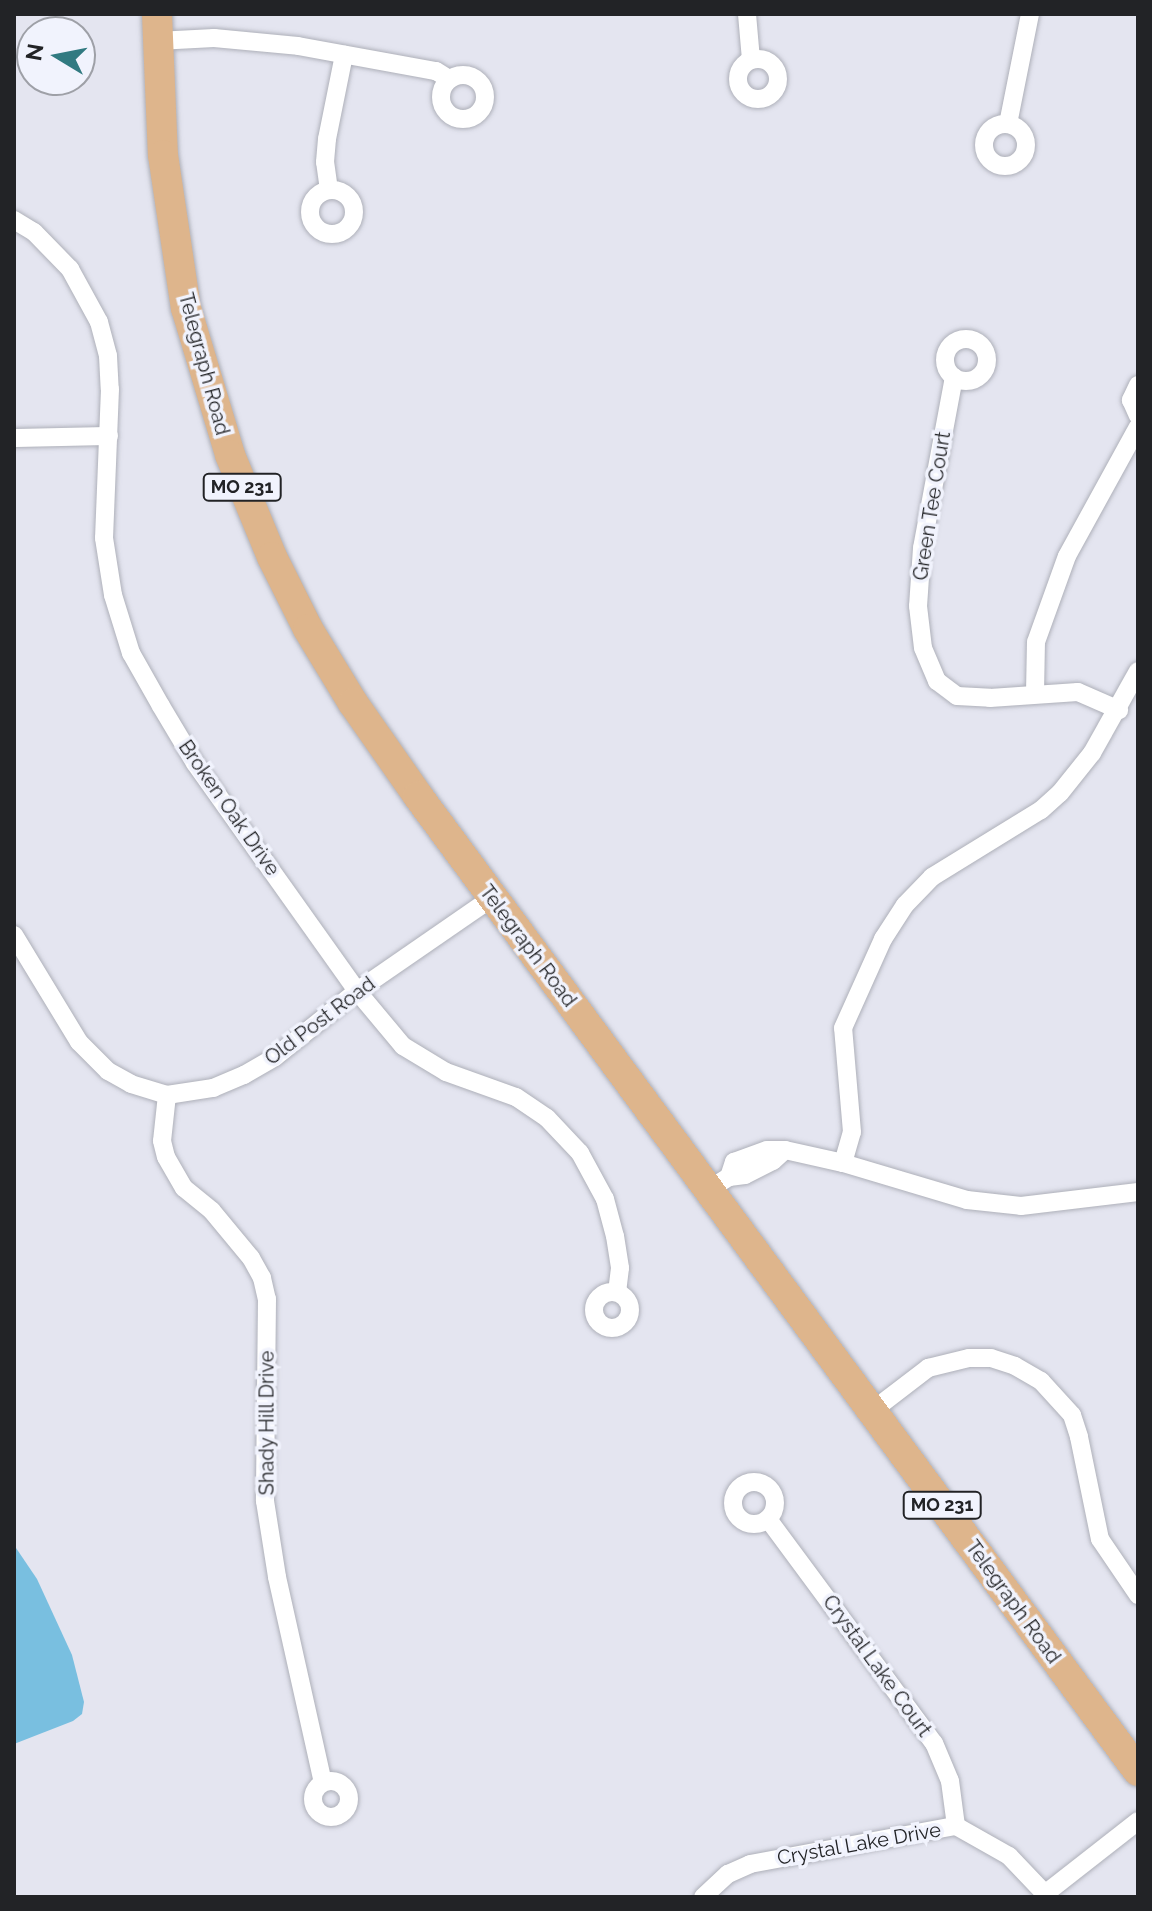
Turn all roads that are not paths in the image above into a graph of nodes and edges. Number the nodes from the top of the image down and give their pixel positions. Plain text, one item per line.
1 (747, 14) edge
2 (1030, 14) edge
3 (157, 28) edge
4 (344, 55) junction
5 (751, 60) dead end
6 (449, 79) dead end
7 (1008, 124) dead end
8 (329, 190) dead end
9 (14, 220) edge
10 (954, 377) dead end
11 (1138, 385) edge
12 (1138, 416) edge
13 (1138, 427) edge
14 (109, 436) junction
15 (14, 438) edge
16 (1138, 671) edge
17 (1035, 693) junction
18 (1119, 710) junction
19 (492, 898) junction
20 (17, 947) edge
21 (357, 991) junction
22 (167, 1095) junction
23 (843, 1163) junction
24 (719, 1183) junction
25 (1138, 1192) edge
26 (617, 1292) dead end
27 (872, 1411) junction
28 (768, 1519) dead end
29 (1138, 1595) edge
30 (1138, 1771) edge
31 (323, 1782) dead end
32 (1138, 1821) edge
33 (956, 1826) junction
34 (1047, 1895) edge
35 (703, 1897) edge

1 - 5 street
2 - 7 street
3 - 4 street
3 - 19 main road, Telegraph Road / MO 231
4 - 6 street
4 - 8 street
9 - 14 street, Broken Oak Drive
10 - 17 street, Green Tee Court
11 - 12 street
13 - 17 street
14 - 15 street
14 - 21 street, Broken Oak Drive
16 - 18 street
17 - 18 street, Green Tee Court
18 - 23 street
19 - 21 street, Old Post Road
19 - 24 main road, Telegraph Road / MO 231
20 - 22 street, Old Post Road
21 - 22 street, Old Post Road
21 - 26 street, Broken Oak Drive
22 - 31 street, Shady Hill Drive
23 - 24 street
23 - 25 street
24 - 27 main road, Telegraph Road / MO 231
27 - 29 street
27 - 30 main road, Telegraph Road / MO 231
28 - 33 street, Crystal Lake Court
32 - 34 street
33 - 34 street, Crystal Lake Drive
33 - 35 street, Crystal Lake Drive

